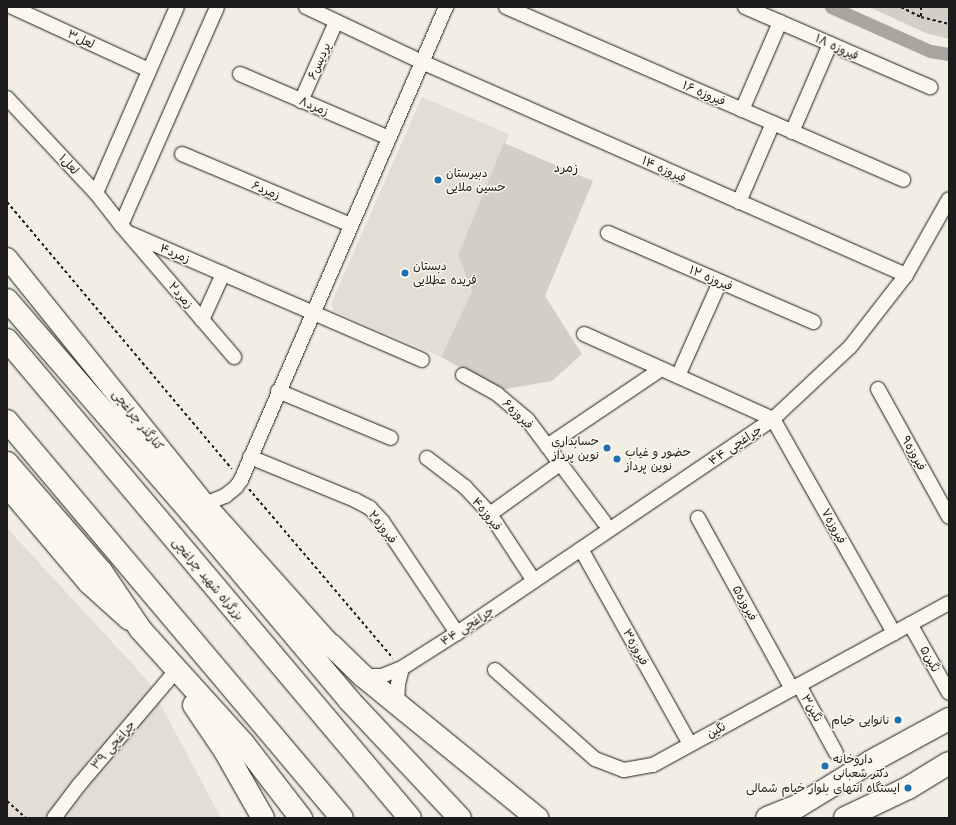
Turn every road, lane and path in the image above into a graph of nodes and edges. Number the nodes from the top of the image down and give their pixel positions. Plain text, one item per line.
1 (12, 7) edge
2 (177, 7) edge
3 (217, 7) edge
4 (306, 7) edge
5 (446, 7) edge
6 (506, 7) edge
7 (745, 7) edge
8 (900, 7) edge
9 (921, 7) edge
10 (921, 18) junction
11 (336, 22) junction
12 (780, 22) junction
13 (949, 24) edge
14 (830, 44) junction
15 (422, 62) junction
16 (149, 70) junction
17 (240, 74) dead end
18 (930, 87) dead end
19 (7, 98) edge
20 (301, 101) junction
21 (742, 110) junction
22 (773, 123) junction
23 (792, 132) junction
24 (389, 138) junction
25 (182, 154) dead end
26 (902, 180) dead end
27 (96, 193) junction
28 (949, 199) edge
29 (7, 202) edge
30 (739, 202) junction
31 (351, 225) junction
32 (124, 229) junction
33 (608, 233) dead end
34 (7, 258) edge
35 (223, 274) junction
36 (906, 275) junction
37 (720, 282) junction
38 (7, 300) edge
39 (312, 313) junction
40 (202, 320) junction
41 (814, 322) dead end
42 (584, 334) dead end
43 (7, 340) edge
44 (234, 357) dead end
45 (422, 360) dead end
46 (661, 369) junction
47 (463, 375) dead end
48 (678, 376) junction
49 (878, 389) dead end
50 (278, 391) junction
51 (774, 419) junction
52 (7, 421) edge
53 (391, 438) dead end
54 (547, 446) junction
55 (250, 457) junction
56 (427, 458) dead end
57 (7, 463) edge
58 (561, 463) junction
59 (241, 480) junction
60 (7, 487) edge
61 (205, 504) junction
62 (490, 514) junction
63 (949, 517) edge
64 (698, 518) dead end
65 (604, 522) dead end
66 (240, 543) junction
67 (581, 549) junction
68 (534, 581) junction
69 (256, 588) junction
70 (949, 603) edge
71 (910, 624) junction
72 (288, 627) junction
73 (141, 630) junction
74 (457, 633) junction
75 (894, 633) junction
76 (331, 645) junction
77 (158, 648) junction
78 (402, 668) junction
79 (495, 670) dead end
80 (173, 674) junction
81 (363, 676) junction
82 (796, 687) junction
83 (949, 693) edge
84 (397, 704) junction
85 (949, 719) edge
86 (690, 744) junction
87 (836, 753) dead end
88 (949, 763) edge
89 (7, 801) edge
90 (800, 805) junction
91 (26, 818) edge
92 (54, 818) edge
93 (263, 818) edge
94 (301, 818) edge
95 (342, 818) edge
96 (410, 818) edge
97 (460, 818) edge
98 (537, 818) edge
99 (767, 818) edge
100 (780, 818) edge
101 (845, 818) edge

1 - 16 street, لعل۳
2 - 16 street
3 - 32 street
4 - 11 street, فیروزه ۱۴
5 - 15 street
6 - 21 street, فیروزه ۱۶
7 - 12 street, فیروزه ۱۸
8 - 10 path
9 - 10 path
10 - 13 path
11 - 15 street, فیروزه ۱۴
11 - 20 street, پردیس۶
12 - 14 street, فیروزه ۱۸
12 - 21 street
14 - 18 street, فیروزه ۱۸
14 - 23 street
15 - 24 street
15 - 30 street, فیروزه ۱۴
16 - 27 street
17 - 20 street, زمرد۸
19 - 27 street, لعل۱
20 - 24 street, زمرد۸
21 - 22 street, فیروزه ۱۶
22 - 23 street, فیروزه ۱۶
22 - 30 street
23 - 26 street, فیروزه ۱۶
24 - 31 street
25 - 31 street, زمرد۶
27 - 32 street, لعل۱
28 - 36 street, چراغچی ۴۴
29 - 59 path
30 - 36 street, فیروزه ۱۴
31 - 39 street
32 - 35 street, زمرد۴
32 - 40 street, زمرد۲
33 - 37 street, فیروزه ۱۲
34 - 61 main road, کنارگذر چراغچی
35 - 39 street, زمرد۴
35 - 40 street
36 - 51 street, چراغچی ۴۴
37 - 41 street, فیروزه ۱۲
37 - 48 street
38 - 69 main road
39 - 45 street, زمرد۴
39 - 50 street
40 - 44 street, زمرد۲
42 - 46 street
43 - 96 main road, بزرگراه شهید چراغچی
46 - 48 street
46 - 54 street
47 - 54 street, فیروزه۶
48 - 51 street
49 - 63 street, فیروزه۹
50 - 53 street
50 - 55 street
51 - 67 street, چراغچی ۴۴
51 - 75 street, فیروزه۷
52 - 95 main road
54 - 58 street, فیروزه۶
55 - 59 street
55 - 74 street, فیروزه۲
56 - 62 street, فیروزه۴
57 - 73 main road
58 - 62 street
58 - 65 street, فیروزه۶
59 - 61 street
59 - 78 path
60 - 73 main road
61 - 66 main road, کنارگذر چراغچی
62 - 68 street, فیروزه۴
64 - 82 street, فیروزه۵
66 - 69 main road, کنارگذر چراغچی
66 - 76 main road
67 - 68 street, چراغچی ۴۴
67 - 86 street, فیروزه۳
68 - 74 street, چراغچی ۴۴
69 - 72 main road
70 - 71 street, نگین
71 - 75 street, نگین
71 - 83 street, نگین۵
72 - 76 main road
72 - 97 main road
73 - 77 main road
74 - 78 street, چراغچی ۴۴
75 - 82 street, نگین
76 - 81 main road
77 - 80 main road
77 - 94 main road
78 - 81 street, چراغچی ۴۴
78 - 84 street
79 - 86 street, نگین
80 - 92 street, چراغچی ۳۹
80 - 93 main road
81 - 84 main road
82 - 86 street, نگین
82 - 87 street, نگین۳
84 - 98 main road
85 - 90 main road
88 - 101 main road
89 - 91 path
90 - 99 main road
90 - 100 main road

